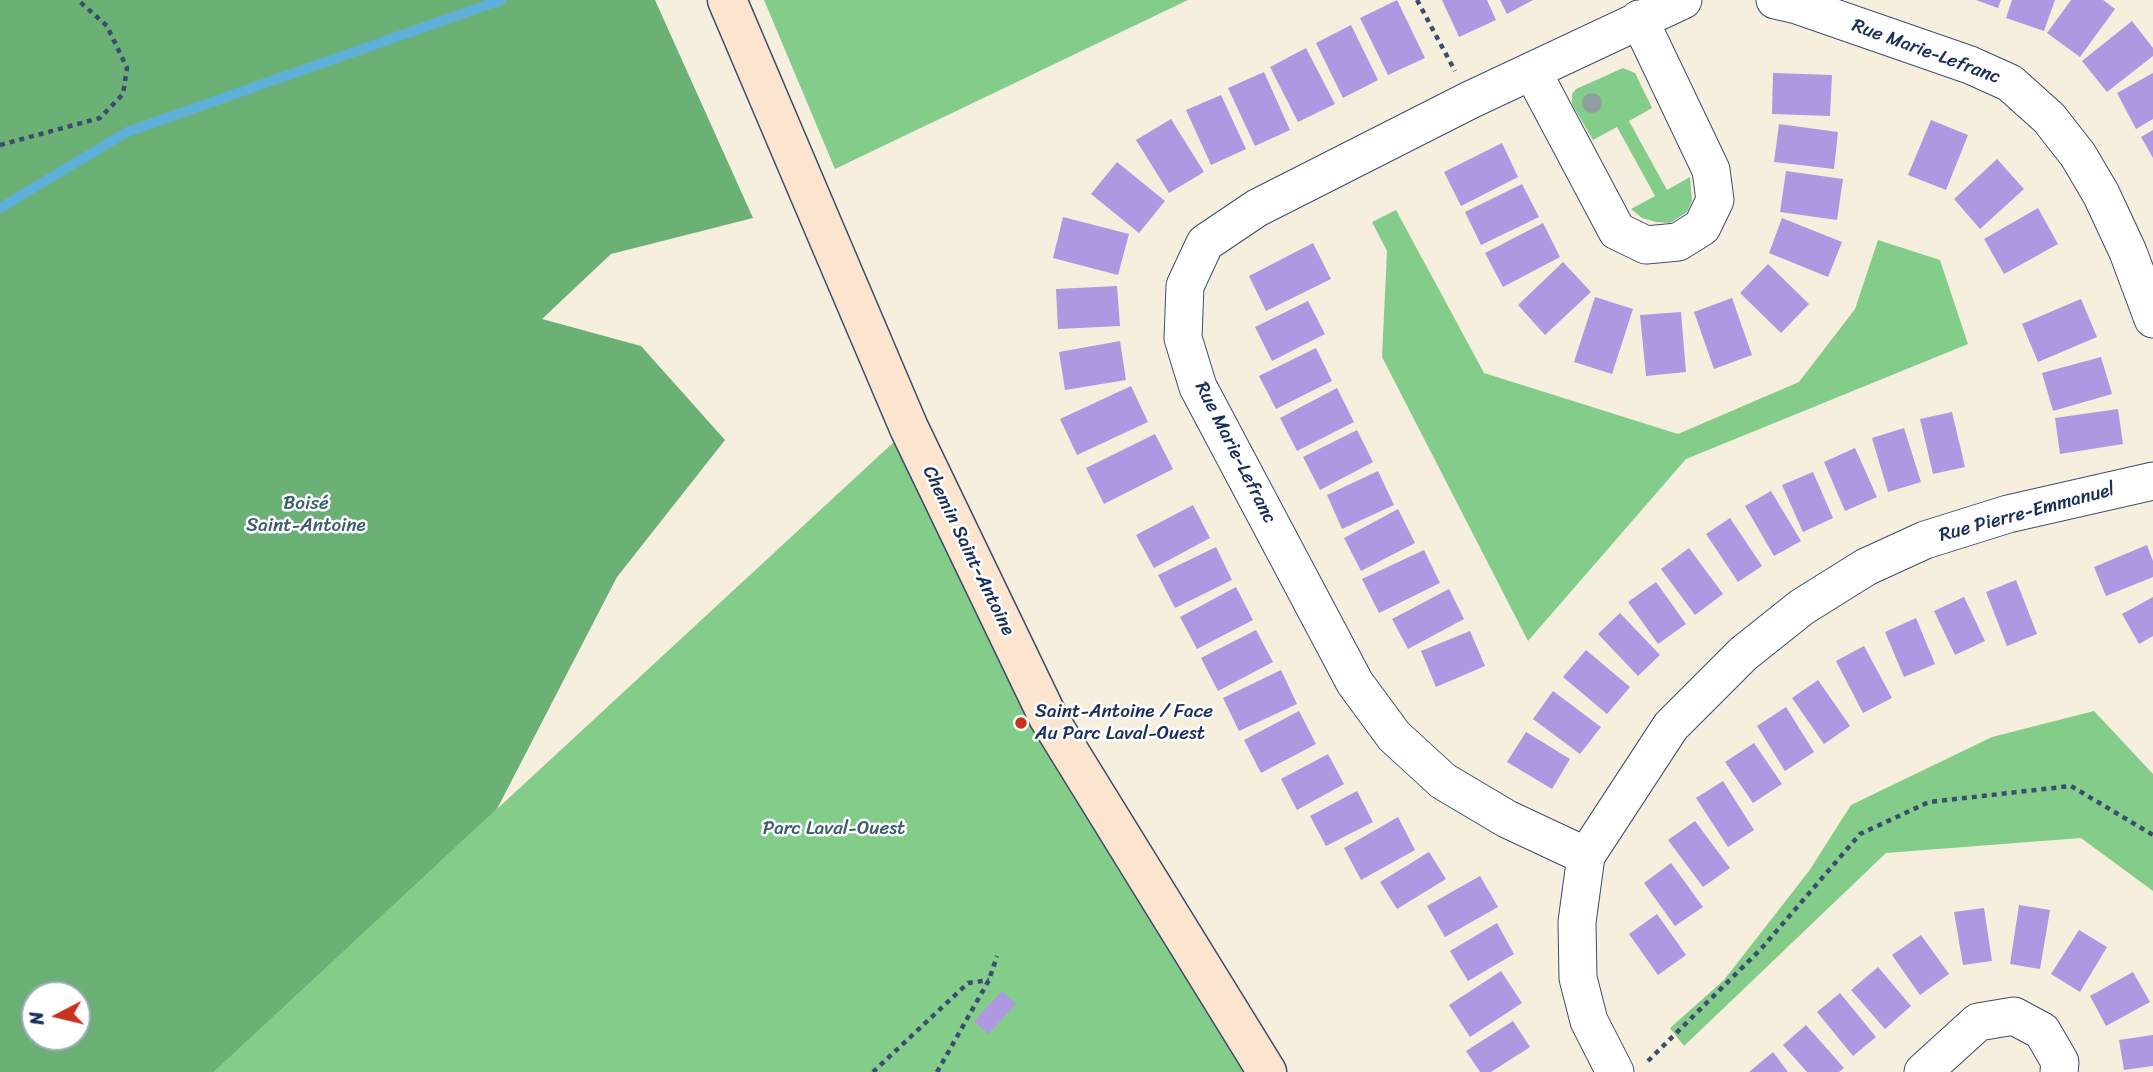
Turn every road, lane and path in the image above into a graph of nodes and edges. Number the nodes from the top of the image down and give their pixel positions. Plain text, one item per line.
1 (78, 0) edge
2 (727, 0) edge
3 (1417, 0) edge
4 (1683, 0) edge
5 (1775, 0) edge
6 (1639, 19) junction
7 (1532, 71) junction
8 (1470, 100) junction
9 (0, 145) edge
10 (2153, 319) edge
11 (2153, 481) edge
12 (2153, 835) edge
13 (1586, 856) junction
14 (997, 956) dead end
15 (989, 980) junction
16 (1631, 1068) edge
17 (873, 1072) edge
18 (937, 1072) edge
19 (1266, 1072) edge
20 (1923, 1072) edge
21 (2059, 1072) edge

1 - 9 path
2 - 19 street, Chemin Saint-Antoine
3 - 8 path
4 - 6 street, Rue Marie-Lefranc
5 - 10 street, Rue Marie-Lefranc
6 - 7 street, Rue Marie-Lefranc
6 - 7 street
7 - 8 street, Rue Marie-Lefranc
8 - 13 street, Rue Marie-Lefranc
11 - 13 street, Rue Pierre-Emmanuel
12 - 16 path
13 - 16 street, Rue Pierre-Emmanuel
14 - 15 path
15 - 17 path
15 - 18 path
20 - 21 street

